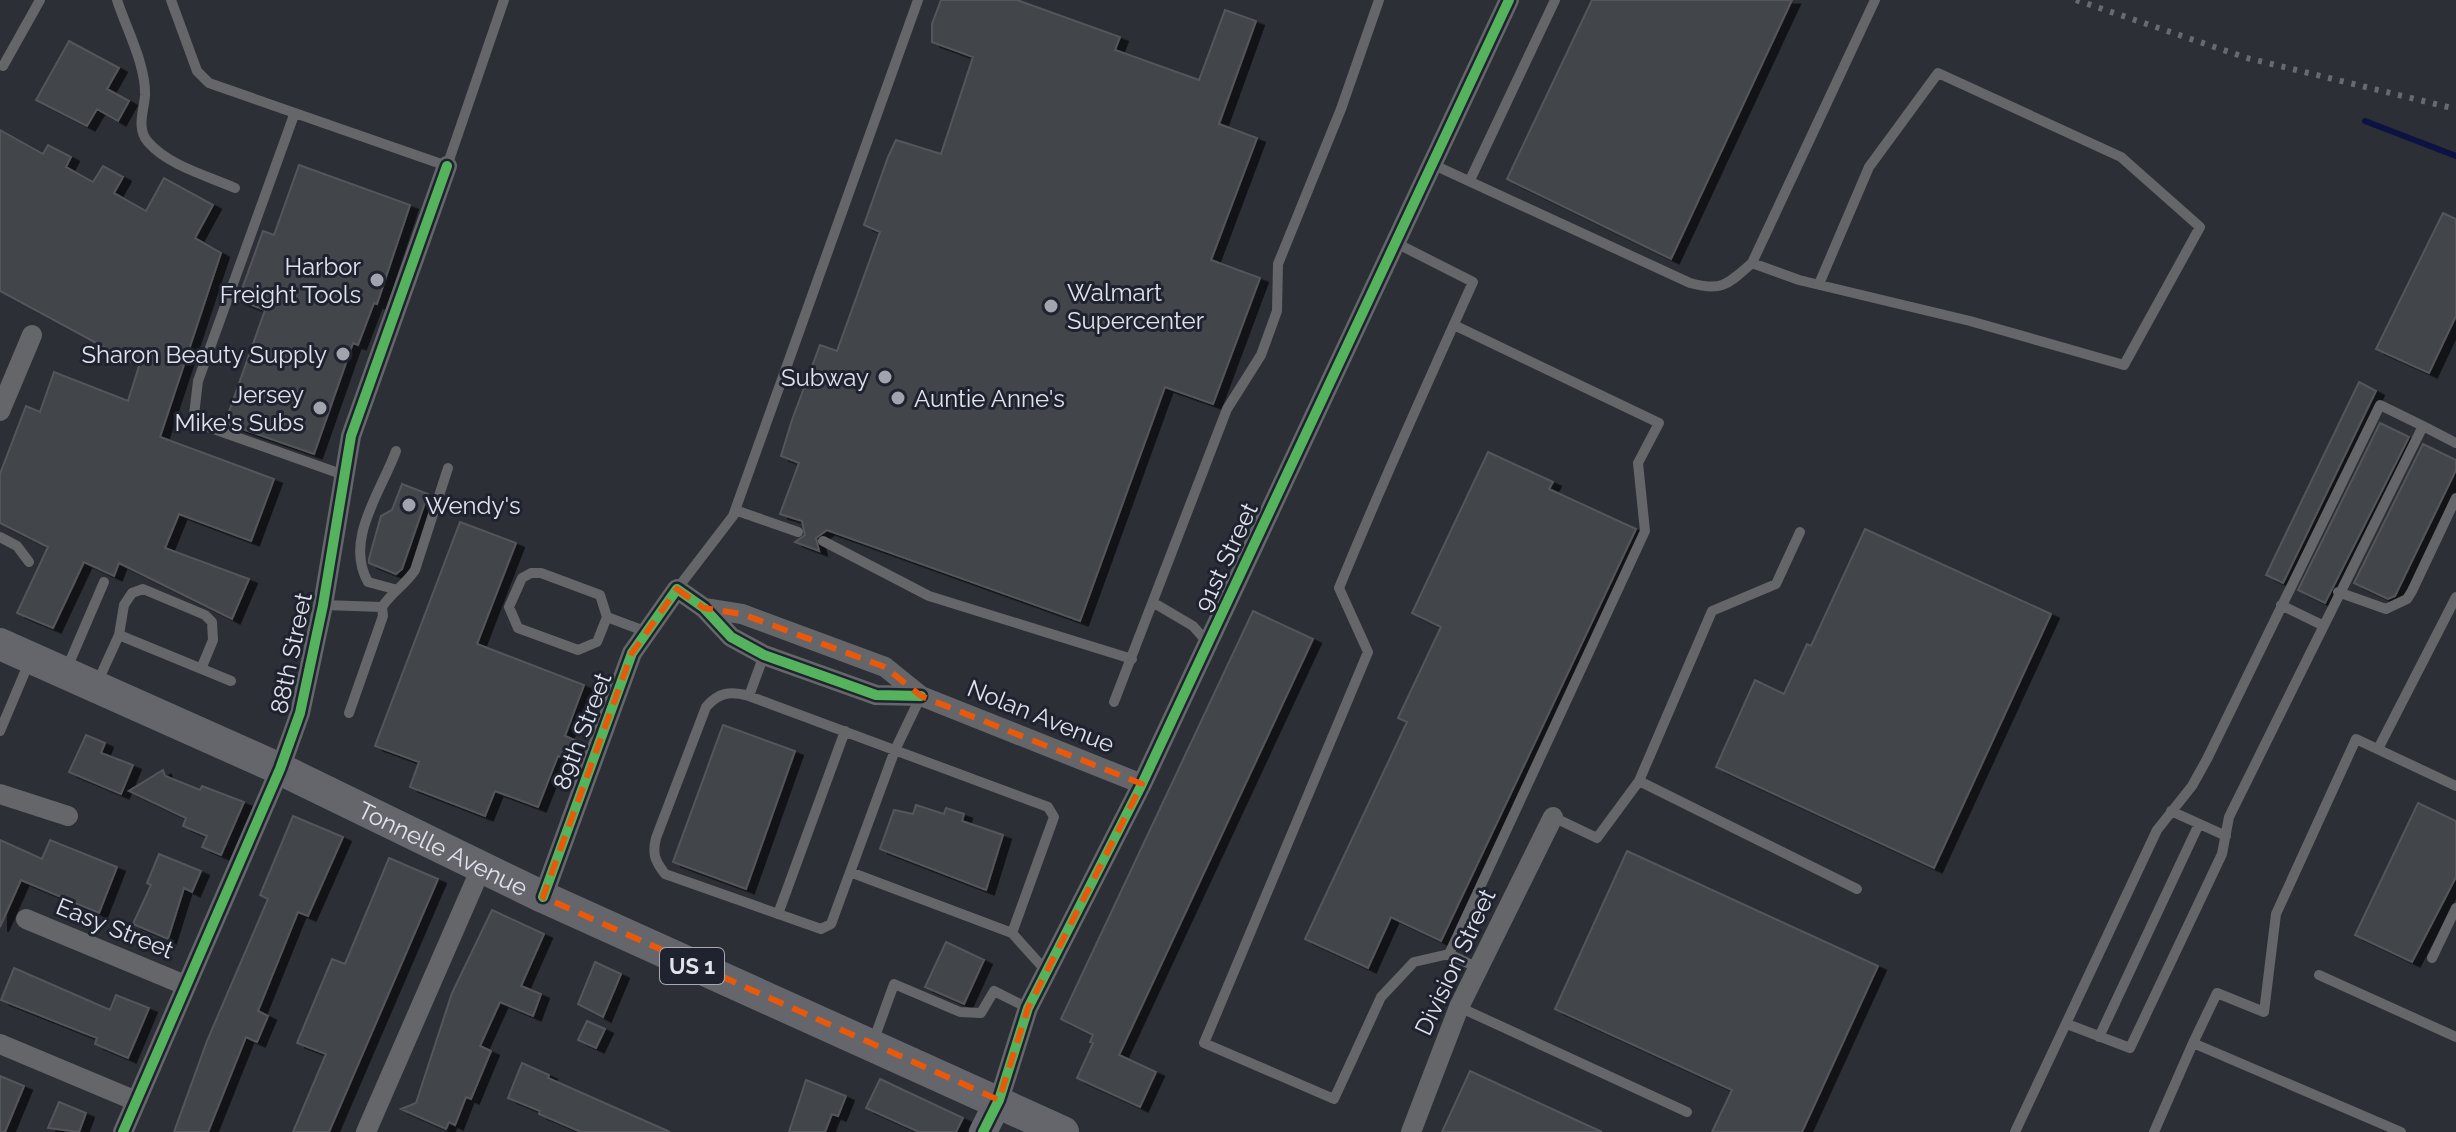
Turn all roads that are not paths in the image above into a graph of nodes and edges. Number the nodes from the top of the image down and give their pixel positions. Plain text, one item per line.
1 (40, 0) edge
2 (117, 0) edge
3 (171, 0) edge
4 (504, 0) edge
5 (918, 0) edge
6 (1379, 0) edge
7 (1509, 0) edge
8 (1555, 0) edge
9 (1875, 0) edge
10 (3, 66) dead end
11 (294, 115) junction
12 (1434, 165) junction
13 (447, 166) junction
14 (1470, 180) junction
15 (235, 188) dead end
16 (1396, 243) junction
17 (1752, 263) junction
18 (1819, 284) junction
19 (1454, 325) junction
20 (32, 335) dead end
21 (0, 411) edge
22 (2423, 426) junction
23 (2456, 443) edge
24 (396, 451) dead end
25 (448, 468) dead end
26 (344, 475) junction
27 (2456, 498) edge
28 (735, 510) junction
29 (798, 532) dead end
30 (1800, 532) dead end
31 (0, 537) edge
32 (823, 541) dead end
33 (29, 562) dead end
34 (104, 582) dead end
35 (394, 589) junction
36 (677, 589) junction
37 (2338, 592) junction
38 (2456, 597) edge
39 (1154, 603) junction
40 (323, 605) junction
41 (2281, 605) junction
42 (382, 607) junction
43 (704, 608) junction
44 (607, 617) junction
45 (2322, 625) junction
46 (647, 632) junction
47 (119, 635) junction
48 (1208, 643) junction
49 (0, 644) edge
50 (764, 655) junction
51 (31, 658) junction
52 (1132, 659) junction
53 (201, 669) junction
54 (65, 673) junction
55 (231, 681) dead end
56 (95, 687) junction
57 (749, 696) junction
58 (921, 696) junction
59 (1114, 702) dead end
60 (349, 713) dead end
61 (0, 731) edge
62 (845, 731) junction
63 (2378, 749) junction
64 (895, 750) junction
65 (280, 769) junction
66 (1639, 781) junction
67 (1142, 784) junction
68 (2456, 786) edge
69 (0, 794) edge
70 (2171, 811) junction
71 (68, 816) dead end
72 (1553, 817) joint
73 (2199, 824) junction
74 (2226, 836) junction
75 (482, 866) junction
76 (850, 872) junction
77 (1857, 889) dead end
78 (543, 897) junction
79 (2456, 908) edge
80 (778, 914) junction
81 (26, 919) dead end
82 (1012, 933) junction
83 (1449, 954) junction
84 (2432, 958) dead end
85 (1478, 968) junction
86 (1047, 972) junction
87 (2319, 975) dead end
88 (185, 985) junction
89 (1459, 1007) junction
90 (1028, 1008) junction
91 (2067, 1024) junction
92 (2099, 1037) junction
93 (2456, 1037) edge
94 (2193, 1043) junction
95 (0, 1044) edge
96 (872, 1046) junction
97 (999, 1100) junction
98 (136, 1101) junction
99 (1687, 1112) dead end
100 (123, 1132) edge
101 (366, 1132) edge
102 (983, 1132) edge
103 (1063, 1132) edge
104 (1411, 1132) edge
105 (2015, 1132) edge
106 (2154, 1132) edge
107 (2401, 1132) edge

1 - 10 lane
2 - 15 lane
3 - 11 lane
4 - 13 lane
5 - 28 lane
6 - 39 lane
7 - 12 street, 91st Street
8 - 14 lane
9 - 17 lane
11 - 13 lane
11 - 26 lane
12 - 14 lane
12 - 16 street, 91st Street
13 - 26 street, 88th Street
14 - 17 lane
16 - 19 lane
16 - 48 street, 91st Street
17 - 18 lane
18 - 18 lane
19 - 83 lane
19 - 83 lane
20 - 21 street
22 - 23 lane
22 - 37 lane
22 - 41 lane
24 - 35 lane
25 - 35 lane
26 - 40 street, 88th Street
27 - 37 lane
28 - 29 lane
28 - 36 lane
30 - 66 lane
31 - 33 lane
32 - 52 lane
34 - 54 lane
35 - 42 lane
36 - 43 street, Nolan Avenue
36 - 46 street, 89th Street
37 - 45 lane
38 - 63 lane
39 - 48 lane
39 - 52 lane
40 - 42 lane
40 - 65 street, 88th Street
41 - 45 lane
41 - 70 lane
42 - 60 lane
43 - 50 street, Nolan Avenue
43 - 58 street, Nolan Avenue
44 - 44 lane
44 - 46 lane
45 - 74 lane
46 - 78 street, 89th Street
47 - 53 lane
47 - 53 lane
47 - 56 lane
48 - 67 street, 91st Street
49 - 51 main road, Tonnelle Avenue / US 1
50 - 57 lane
50 - 58 street, Nolan Avenue
51 - 54 main road, Tonnelle Avenue / US 1
51 - 61 lane
52 - 59 lane
53 - 55 lane
54 - 56 main road, Tonnelle Avenue / US 1
56 - 65 main road, Tonnelle Avenue / US 1
57 - 62 lane
57 - 80 lane
58 - 64 lane
58 - 67 street, Nolan Avenue
62 - 64 lane
62 - 80 lane
63 - 68 lane
63 - 94 lane
64 - 76 lane
64 - 82 lane
65 - 75 main road, Tonnelle Avenue / US 1
65 - 88 street, 88th Street
66 - 72 lane
66 - 77 lane
67 - 86 street, 91st Street
69 - 71 street
70 - 73 lane
70 - 91 lane
72 - 85 street, Division Street
73 - 74 lane
73 - 92 lane
74 - 92 lane
75 - 78 main road, Tonnelle Avenue / US 1
75 - 101 street
76 - 80 lane
76 - 82 lane
78 - 96 main road, Tonnelle Avenue / US 1
79 - 84 lane
81 - 88 street, Easy Street
82 - 86 lane
83 - 85 lane
85 - 89 street, Division Street
86 - 90 street, 91st Street
87 - 93 lane
88 - 98 street, 88th Street
89 - 99 lane
89 - 104 street, Division Street
90 - 96 lane
90 - 97 street, 91st Street
91 - 92 lane
91 - 105 lane
94 - 106 lane
94 - 107 lane
95 - 98 street
96 - 97 main road, Tonnelle Avenue / US 1
97 - 102 street, 91st Street
97 - 103 main road, Tonnelle Avenue / US 1
98 - 100 street, 88th Street

